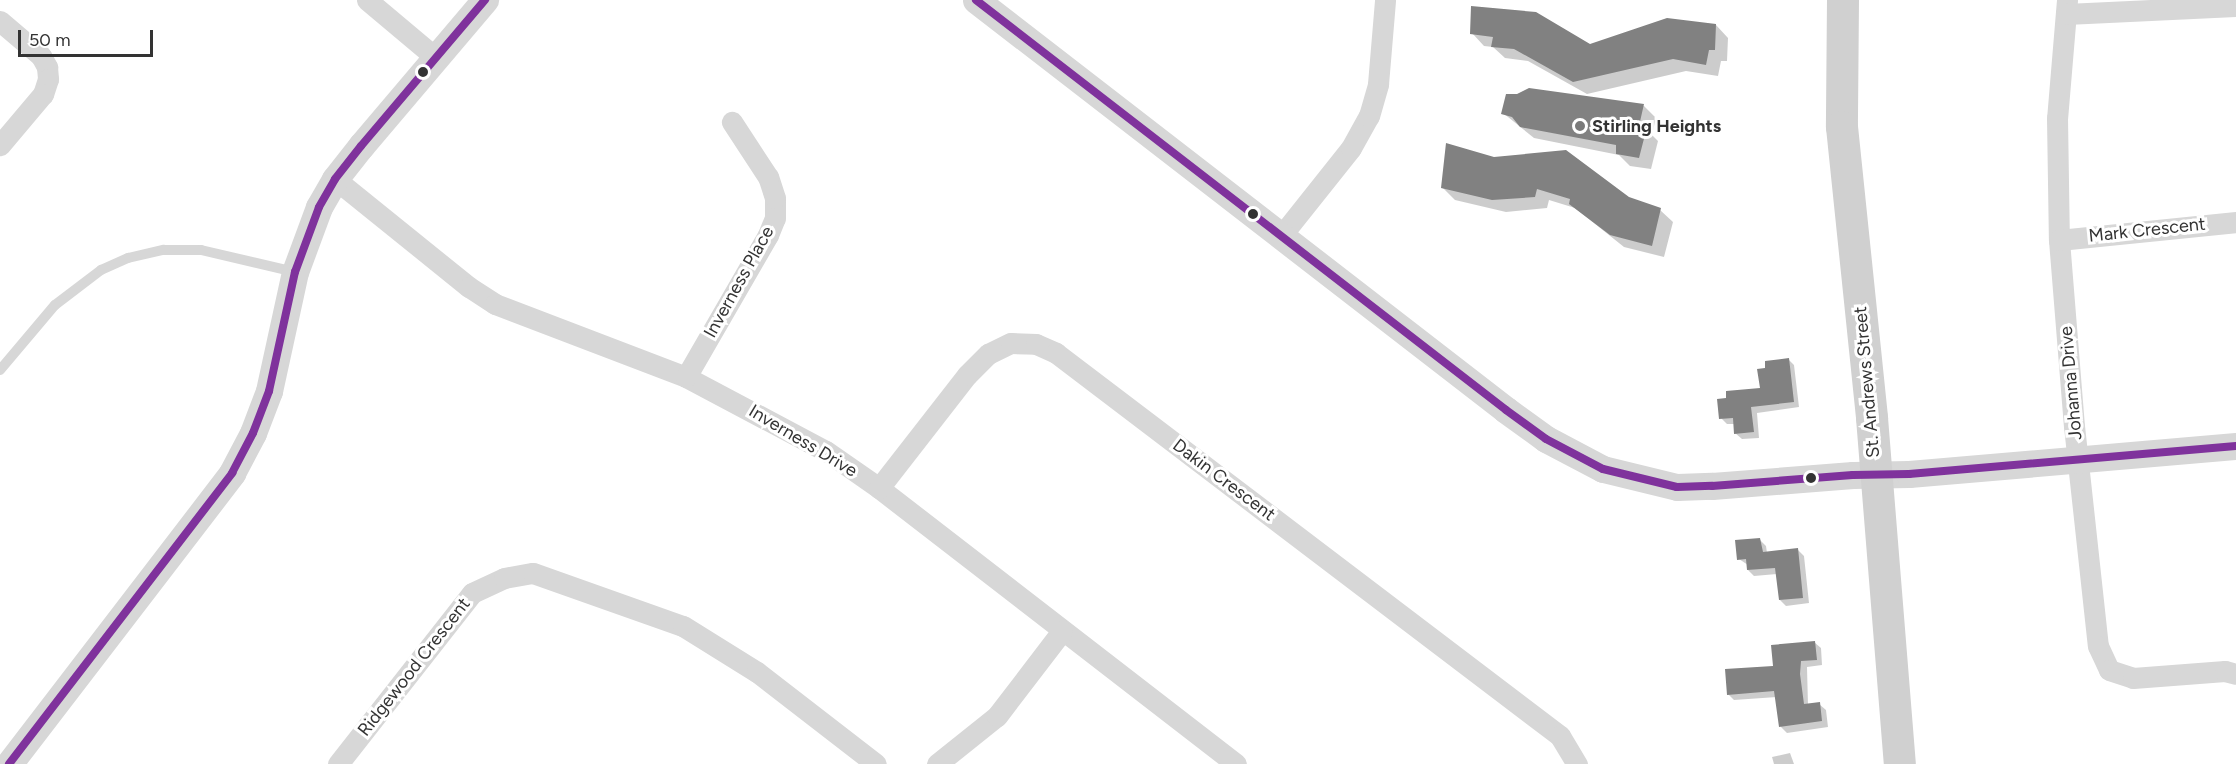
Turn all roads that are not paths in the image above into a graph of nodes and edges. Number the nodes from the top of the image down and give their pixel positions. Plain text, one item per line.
1 (367, 0) edge
2 (484, 0) edge
3 (976, 0) edge
4 (1385, 0) edge
5 (1843, 0) edge
6 (2236, 6) edge
7 (2067, 7) edge
8 (0, 21) edge
9 (435, 57) junction
10 (732, 122) dead end
11 (0, 145) edge
12 (335, 179) junction
13 (2236, 222) edge
14 (1281, 236) junction
15 (2058, 240) junction
16 (295, 272) junction
17 (0, 370) edge
18 (687, 377) junction
19 (2236, 446) edge
20 (2079, 460) junction
21 (1875, 475) junction
22 (879, 488) junction
23 (1062, 631) junction
24 (2236, 674) edge
25 (9, 764) edge
26 (338, 764) edge
27 (876, 764) edge
28 (937, 764) edge
29 (1236, 764) edge
30 (1577, 764) edge
31 (1900, 764) edge

1 - 9 street
2 - 9 street
3 - 14 street
4 - 14 street
5 - 21 main road, St. Andrews Street
6 - 7 street
7 - 15 street, Johanna Drive
8 - 11 street
9 - 12 street
10 - 18 street, Inverness Place
12 - 16 street
12 - 18 street, Inverness Drive
13 - 15 street, Mark Crescent
14 - 21 street
15 - 20 street, Johanna Drive
16 - 17 lane
16 - 25 street
18 - 22 street, Inverness Drive
19 - 20 street
20 - 21 street
20 - 24 street, Johanna Drive
21 - 31 main road, St. Andrews Street
22 - 23 street, Inverness Drive
22 - 30 street, Dakin Crescent
23 - 28 street
23 - 29 street, Inverness Drive
26 - 27 street, Ridgewood Crescent

